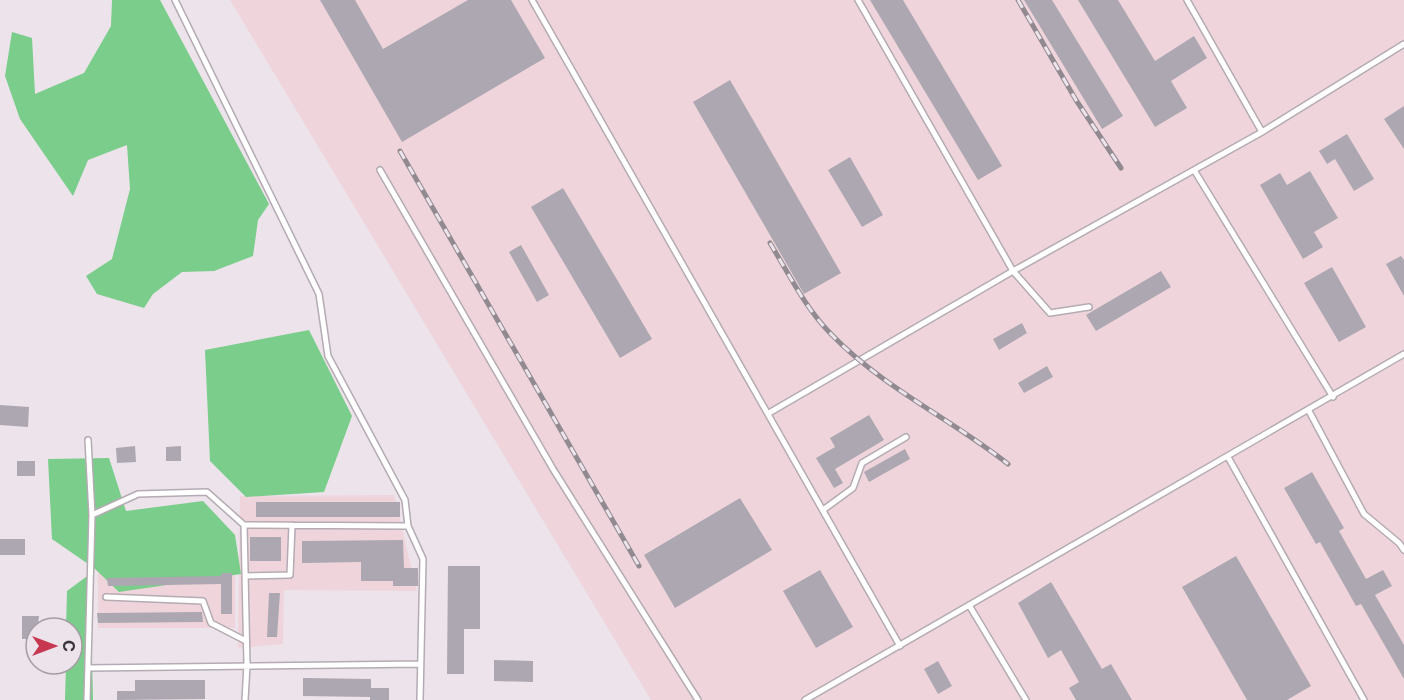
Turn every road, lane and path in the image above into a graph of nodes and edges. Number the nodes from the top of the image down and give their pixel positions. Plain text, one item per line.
1 (175, 0) edge
2 (532, 0) edge
3 (858, 0) edge
4 (1187, 0) edge
5 (1404, 44) edge
6 (1262, 132) junction
7 (380, 170) dead end
8 (1194, 170) junction
9 (1013, 271) junction
10 (1089, 307) dead end
11 (1404, 354) edge
12 (1333, 397) junction
13 (1309, 411) junction
14 (769, 413) junction
15 (906, 436) dead end
16 (88, 440) dead end
17 (1228, 457) junction
18 (823, 510) junction
19 (92, 515) junction
20 (244, 525) junction
21 (292, 525) junction
22 (408, 526) junction
23 (1404, 550) edge
24 (245, 576) junction
25 (106, 597) dead end
26 (969, 605) junction
27 (246, 641) junction
28 (900, 646) junction
29 (420, 664) junction
30 (247, 665) junction
31 (88, 668) junction
32 (87, 700) edge
33 (245, 700) edge
34 (420, 700) edge
35 (698, 700) edge
36 (805, 700) edge
37 (1026, 700) edge
38 (1364, 700) edge

1 - 22 lane
2 - 14 lane
3 - 9 lane
4 - 6 lane
5 - 6 lane
6 - 8 lane
7 - 35 lane
8 - 9 lane
8 - 12 lane
9 - 10 lane
9 - 14 lane
11 - 12 lane
12 - 13 lane
13 - 17 lane
13 - 23 lane
14 - 18 lane
15 - 18 lane
16 - 19 lane
17 - 26 lane
17 - 38 lane
18 - 28 lane
19 - 20 lane
19 - 31 lane
20 - 21 lane
20 - 24 lane
21 - 22 lane
21 - 24 lane
22 - 29 lane
24 - 27 lane
25 - 27 lane
26 - 28 lane
26 - 37 lane
27 - 30 lane
28 - 36 lane
29 - 30 lane
29 - 34 lane
30 - 31 lane
30 - 33 lane
31 - 32 lane

